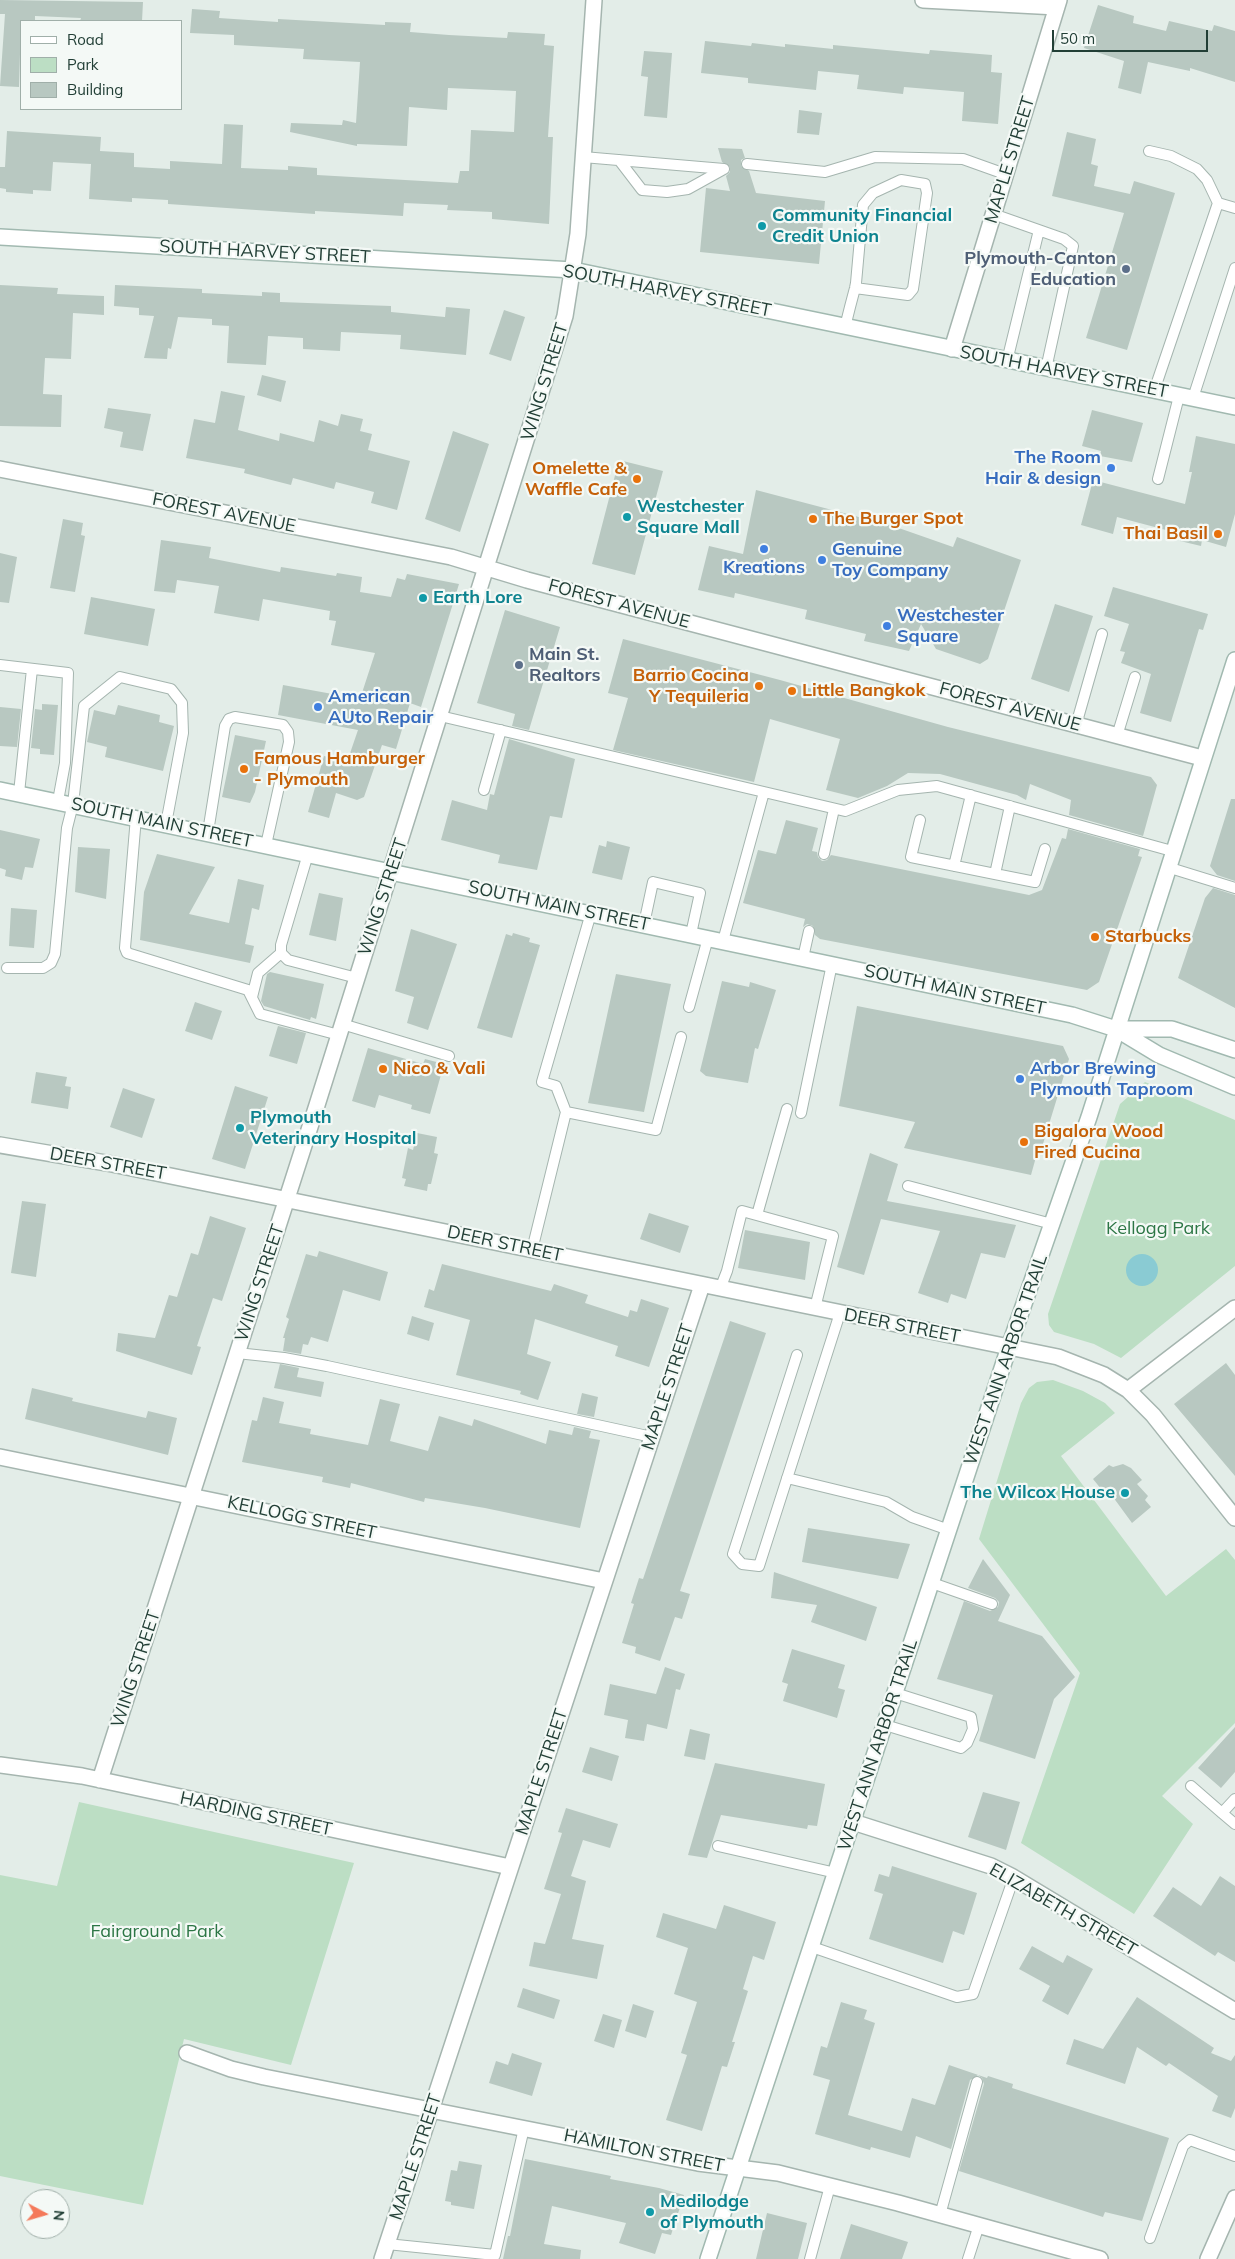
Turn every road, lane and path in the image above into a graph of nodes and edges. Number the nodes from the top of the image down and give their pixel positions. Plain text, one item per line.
1 (594, 0) edge
2 (923, 0) edge
3 (1058, 3) edge
4 (1149, 151) dead end
5 (583, 157) junction
6 (619, 160) junction
7 (747, 164) dead end
8 (1006, 174) junction
9 (1218, 203) junction
10 (1235, 208) edge
11 (993, 214) junction
12 (1039, 230) junction
13 (0, 237) edge
14 (1235, 268) edge
15 (573, 270) junction
16 (855, 288) junction
17 (845, 327) junction
18 (952, 349) junction
19 (1007, 361) junction
20 (1046, 369) junction
21 (1154, 391) junction
22 (1186, 397) junction
23 (1235, 407) edge
24 (0, 469) edge
25 (1158, 479) dead end
26 (487, 568) junction
27 (1102, 634) dead end
28 (1235, 660) edge
29 (0, 665) edge
30 (32, 669) junction
31 (1135, 677) dead end
32 (440, 716) junction
33 (1076, 725) junction
34 (501, 730) junction
35 (1117, 736) junction
36 (1202, 758) junction
37 (0, 790) edge
38 (484, 790) dead end
39 (764, 792) junction
40 (19, 793) junction
41 (971, 795) junction
42 (58, 801) junction
43 (73, 804) junction
44 (1010, 806) junction
45 (834, 809) junction
46 (136, 817) junction
47 (920, 820) dead end
48 (166, 824) junction
49 (208, 832) junction
50 (266, 845) junction
51 (1045, 849) dead end
52 (1172, 851) junction
53 (308, 854) junction
54 (824, 854) dead end
55 (954, 866) junction
56 (1167, 867) junction
57 (391, 871) junction
58 (996, 874) junction
59 (1235, 888) edge
60 (591, 913) junction
61 (644, 924) junction
62 (809, 931) dead end
63 (691, 934) junction
64 (715, 939) junction
65 (281, 953) junction
66 (803, 958) junction
67 (832, 964) junction
68 (7, 968) dead end
69 (357, 978) junction
70 (252, 997) junction
71 (689, 1007) dead end
72 (1116, 1029) junction
73 (340, 1030) junction
74 (682, 1037) dead end
75 (1235, 1050) edge
76 (449, 1056) dead end
77 (1235, 1087) edge
78 (787, 1108) dead end
79 (566, 1112) junction
80 (801, 1113) dead end
81 (0, 1145) edge
82 (908, 1186) dead end
83 (286, 1200) junction
84 (757, 1215) junction
85 (1052, 1224) junction
86 (532, 1250) junction
87 (702, 1285) junction
88 (720, 1289) junction
89 (815, 1308) junction
90 (1235, 1308) edge
91 (840, 1313) junction
92 (1009, 1347) junction
93 (237, 1353) junction
94 (797, 1355) dead end
95 (1128, 1390) junction
96 (652, 1437) junction
97 (0, 1457) edge
98 (787, 1478) junction
99 (191, 1495) junction
100 (1235, 1518) edge
101 (949, 1530) junction
102 (604, 1581) junction
103 (932, 1583) junction
104 (992, 1604) dead end
105 (895, 1693) junction
106 (885, 1725) junction
107 (0, 1765) edge
108 (100, 1780) junction
109 (1191, 1786) dead end
110 (1235, 1800) edge
111 (1222, 1813) junction
112 (853, 1822) junction
113 (1235, 1824) edge
114 (718, 1846) dead end
115 (510, 1867) junction
116 (836, 1873) junction
117 (1014, 1878) junction
118 (812, 1947) junction
119 (1235, 2011) edge
120 (187, 2053) dead end
121 (977, 2082) dead end
122 (432, 2110) junction
123 (524, 2128) junction
124 (1235, 2156) edge
125 (739, 2168) junction
126 (830, 2186) junction
127 (1235, 2198) edge
128 (940, 2215) junction
129 (979, 2226) junction
130 (1150, 2238) dead end
131 (387, 2244) junction
132 (382, 2259) edge
133 (708, 2259) edge
134 (810, 2259) edge
135 (968, 2259) edge
136 (1100, 2259) edge
137 (1208, 2259) edge

1 - 5 street, WING STREET
2 - 3 street
3 - 8 street, MAPLE STREET
4 - 9 lane
5 - 6 lane
5 - 15 street, WING STREET
6 - 6 lane
7 - 8 lane
8 - 11 street, MAPLE STREET
9 - 10 lane
9 - 21 lane
11 - 12 lane
11 - 18 street, MAPLE STREET
12 - 19 lane
12 - 20 lane
13 - 15 street, SOUTH HARVEY STREET
14 - 22 lane
15 - 17 street, SOUTH HARVEY STREET
15 - 26 street, WING STREET
16 - 16 lane
16 - 17 lane
17 - 18 street, SOUTH HARVEY STREET
18 - 19 street, SOUTH HARVEY STREET
19 - 20 street, SOUTH HARVEY STREET
20 - 21 street, SOUTH HARVEY STREET
21 - 22 street, SOUTH HARVEY STREET
22 - 23 street, SOUTH HARVEY STREET
22 - 25 lane
24 - 26 street, FOREST AVENUE
26 - 32 street, WING STREET
26 - 33 street, FOREST AVENUE
27 - 33 lane
28 - 36 street, WEST ANN ARBOR TRAIL
29 - 30 lane
30 - 40 lane
30 - 42 lane
31 - 35 lane
32 - 34 lane
32 - 57 street, WING STREET
33 - 35 street, FOREST AVENUE
34 - 38 lane
34 - 39 lane
35 - 36 street, FOREST AVENUE
36 - 52 street, WEST ANN ARBOR TRAIL
37 - 40 street, SOUTH MAIN STREET
39 - 45 lane
39 - 64 lane
40 - 42 street, SOUTH MAIN STREET
41 - 44 lane
41 - 45 lane
41 - 55 lane
42 - 43 street, SOUTH MAIN STREET
43 - 46 street, SOUTH MAIN STREET
43 - 48 lane
43 - 68 lane
44 - 52 lane
44 - 58 lane
45 - 54 lane
46 - 48 street, SOUTH MAIN STREET
46 - 70 lane
47 - 55 lane
48 - 49 street, SOUTH MAIN STREET
49 - 50 street, SOUTH MAIN STREET
49 - 50 lane
50 - 53 street, SOUTH MAIN STREET
51 - 58 lane
52 - 56 street, WEST ANN ARBOR TRAIL
53 - 57 street, SOUTH MAIN STREET
53 - 65 lane
55 - 58 lane
56 - 59 lane
56 - 72 street, WEST ANN ARBOR TRAIL
57 - 60 street, SOUTH MAIN STREET
57 - 69 street, WING STREET
60 - 61 street, SOUTH MAIN STREET
60 - 79 lane
61 - 63 street, SOUTH MAIN STREET
61 - 63 lane
62 - 66 lane
63 - 64 street, SOUTH MAIN STREET
64 - 66 street, SOUTH MAIN STREET
64 - 71 lane
65 - 69 lane
65 - 70 lane
66 - 67 street, SOUTH MAIN STREET
67 - 72 street, SOUTH MAIN STREET
67 - 80 lane
69 - 73 street, WING STREET
70 - 73 lane
72 - 75 street, SOUTH MAIN STREET
72 - 77 street, SOUTH MAIN STREET
72 - 85 street, WEST ANN ARBOR TRAIL
73 - 76 lane
73 - 83 street, WING STREET
74 - 79 lane
78 - 84 lane
79 - 86 lane
81 - 83 street, DEER STREET
82 - 85 lane
83 - 86 street, DEER STREET
83 - 93 street, WING STREET
84 - 88 lane
84 - 89 lane
85 - 92 street, WEST ANN ARBOR TRAIL
86 - 87 street, DEER STREET
87 - 88 street, DEER STREET
87 - 96 street, MAPLE STREET
88 - 89 street, DEER STREET
89 - 91 street, DEER STREET
90 - 95 street
91 - 92 street, DEER STREET
91 - 98 lane
92 - 95 street, DEER STREET
92 - 101 street, WEST ANN ARBOR TRAIL
93 - 96 lane
93 - 99 street, WING STREET
94 - 98 lane
95 - 100 street, DEER STREET
96 - 102 street, MAPLE STREET
97 - 99 street, KELLOGG STREET
98 - 101 lane
99 - 102 street, KELLOGG STREET
99 - 108 street, WING STREET
101 - 103 street, WEST ANN ARBOR TRAIL
102 - 115 street, MAPLE STREET
103 - 104 lane
103 - 105 street, WEST ANN ARBOR TRAIL
105 - 106 street, WEST ANN ARBOR TRAIL
105 - 106 lane
106 - 112 street, WEST ANN ARBOR TRAIL
107 - 108 street, HARDING STREET
108 - 115 street, HARDING STREET
109 - 111 lane
110 - 111 lane
111 - 113 lane
112 - 116 street, WEST ANN ARBOR TRAIL
112 - 117 street, ELIZABETH STREET
114 - 116 lane
115 - 122 street, MAPLE STREET
116 - 118 street, WEST ANN ARBOR TRAIL
117 - 118 lane
117 - 119 street, ELIZABETH STREET
118 - 125 street, WEST ANN ARBOR TRAIL
120 - 122 street, HAMILTON STREET
121 - 128 lane
122 - 123 street, HAMILTON STREET
122 - 131 street, MAPLE STREET
123 - 125 street, HAMILTON STREET
123 - 131 lane
124 - 130 lane
125 - 126 street, HAMILTON STREET
125 - 133 street, WEST ANN ARBOR TRAIL
126 - 128 street, HAMILTON STREET
126 - 134 lane
127 - 137 street
128 - 129 street, HAMILTON STREET
129 - 135 lane
129 - 136 street, HAMILTON STREET
131 - 132 street, MAPLE STREET

